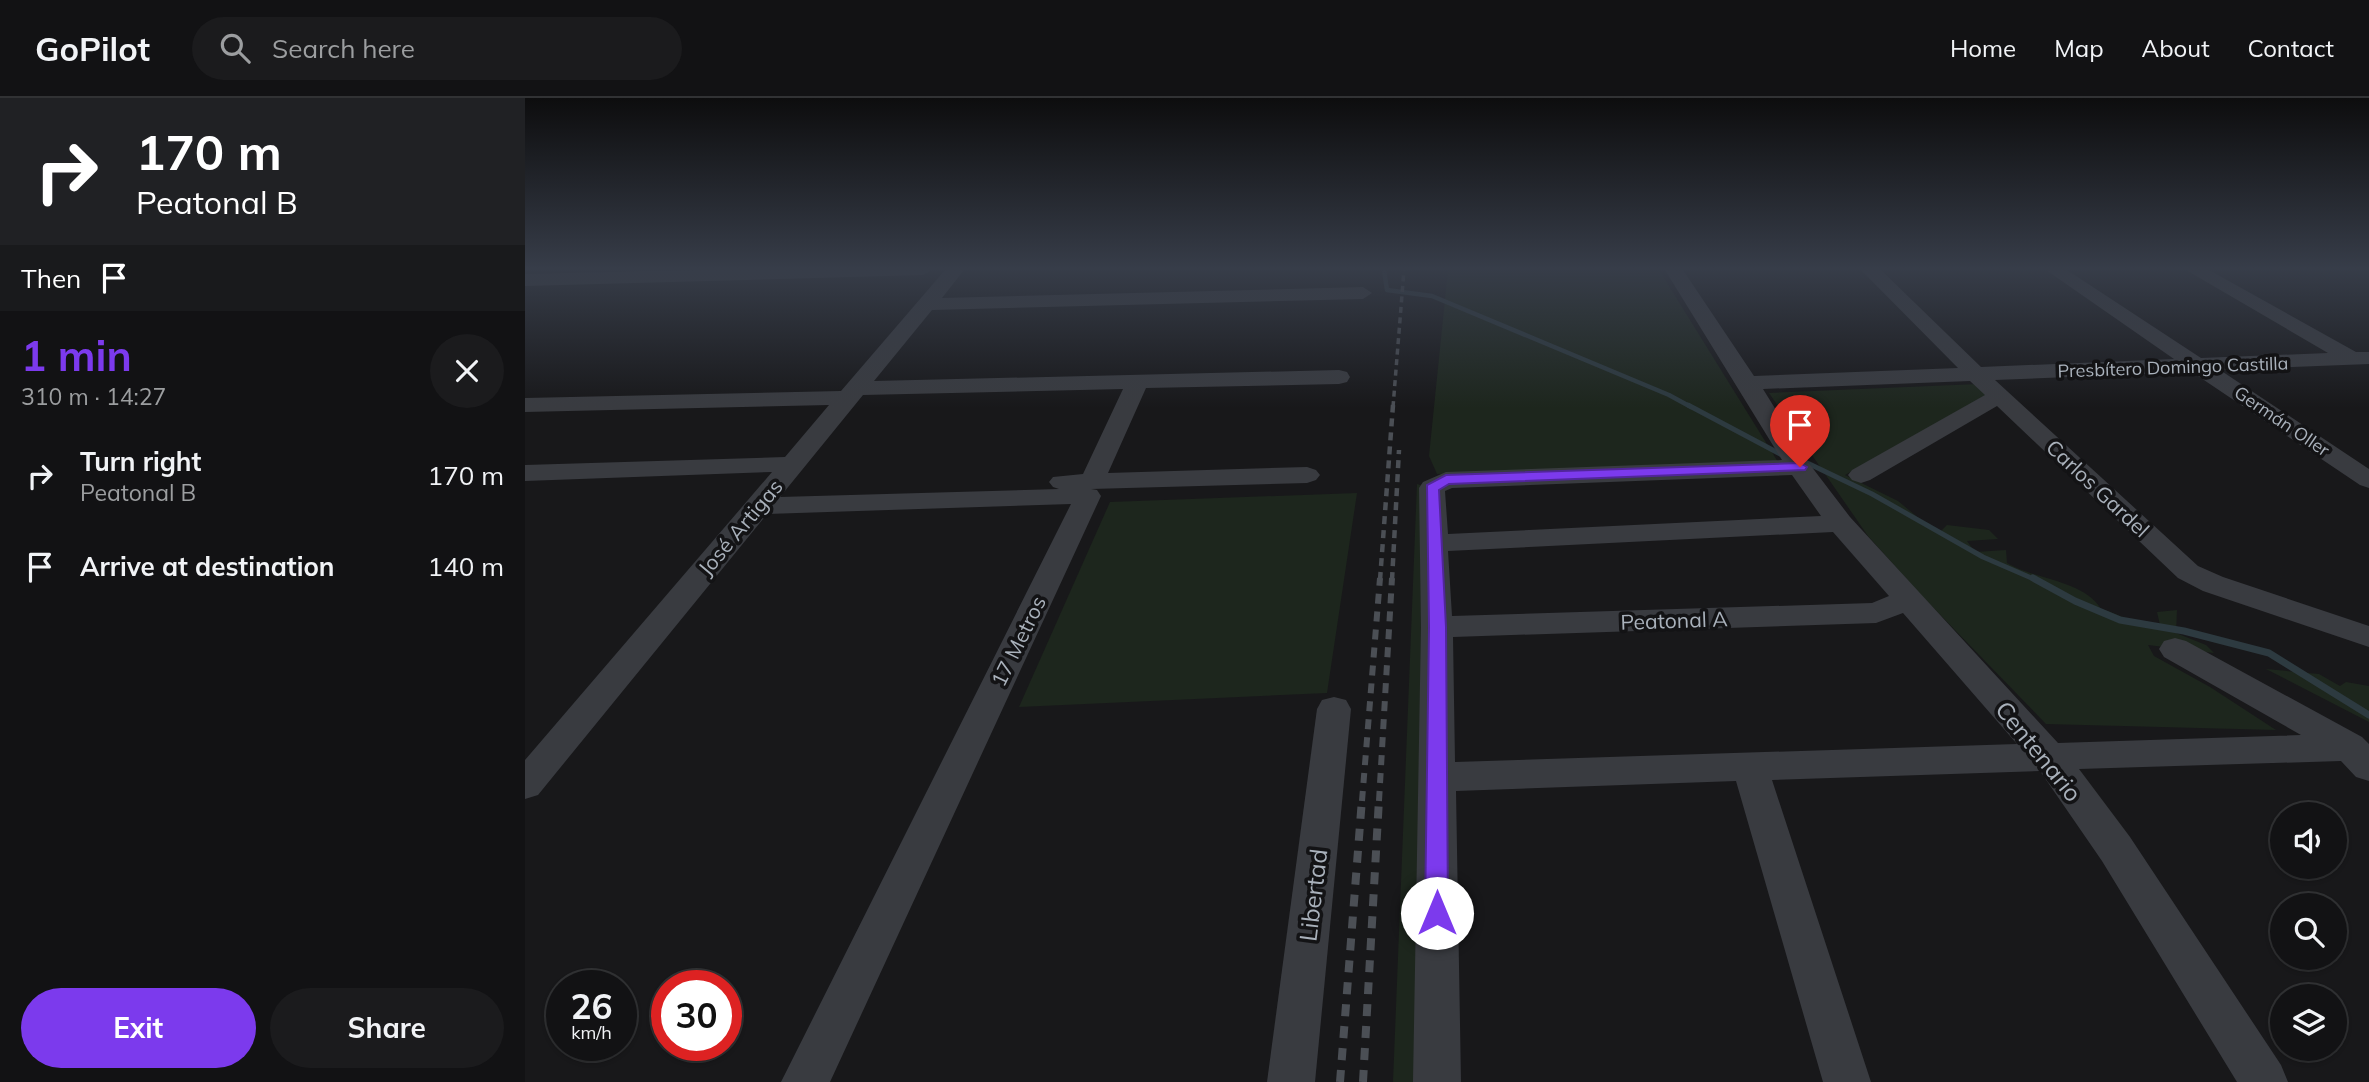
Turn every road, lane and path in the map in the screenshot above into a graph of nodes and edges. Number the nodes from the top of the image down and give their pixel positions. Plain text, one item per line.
1 (916, 316) edge
2 (1704, 316) edge
3 (1917, 316) edge
4 (2124, 316) edge
5 (2280, 316) edge
6 (2364, 361) edge
7 (2200, 366) junction
8 (1977, 375) junction
9 (1339, 377) dead end
10 (1138, 381) junction
11 (1748, 383) junction
12 (853, 393) junction
13 (2001, 397) junction
14 (525, 405) edge
15 (1794, 458) junction
16 (793, 464) junction
17 (525, 473) edge
18 (1307, 475) dead end
19 (1861, 475) dead end
20 (2369, 480) edge
21 (1092, 481) junction
22 (765, 498) junction
23 (1840, 523) junction
24 (1436, 543) junction
25 (1907, 600) junction
26 (1437, 627) junction
27 (2369, 636) edge
28 (2175, 649) dead end
29 (1334, 709) dead end
30 (2363, 757) edge
31 (2050, 758) junction
32 (1750, 767) junction
33 (1437, 777) junction
34 (525, 785) edge
35 (805, 1082) edge
36 (1291, 1082) edge
37 (1437, 1082) edge
38 (1847, 1082) edge
39 (2264, 1082) edge

1 - 12 street, José Artigas
2 - 11 street, Centenario
3 - 8 street, Carlos Gardel
4 - 7 street, Germán Oller
5 - 6 street
6 - 7 street, Presbítero Domingo Castilla
7 - 8 street, Presbítero Domingo Castilla
7 - 20 street, Germán Oller
8 - 11 street, Presbítero Domingo Castilla
8 - 13 street, Carlos Gardel
9 - 10 street
10 - 12 street
10 - 21 street
11 - 15 street, Centenario
12 - 14 street
12 - 16 street, José Artigas
13 - 19 street
13 - 27 street, Carlos Gardel
15 - 23 street, Centenario
15 - 24 street
16 - 17 street
16 - 22 street, José Artigas
18 - 21 street
21 - 22 street
22 - 34 street, José Artigas
22 - 35 street, 17 Metros
23 - 24 street
23 - 25 street, Centenario
24 - 26 street
25 - 26 street, Peatonal A
25 - 31 street, Centenario
26 - 33 street
28 - 30 street
29 - 36 street, Libertad
30 - 31 street
31 - 32 street
31 - 39 street, Centenario
32 - 33 street
32 - 38 street
33 - 37 street

